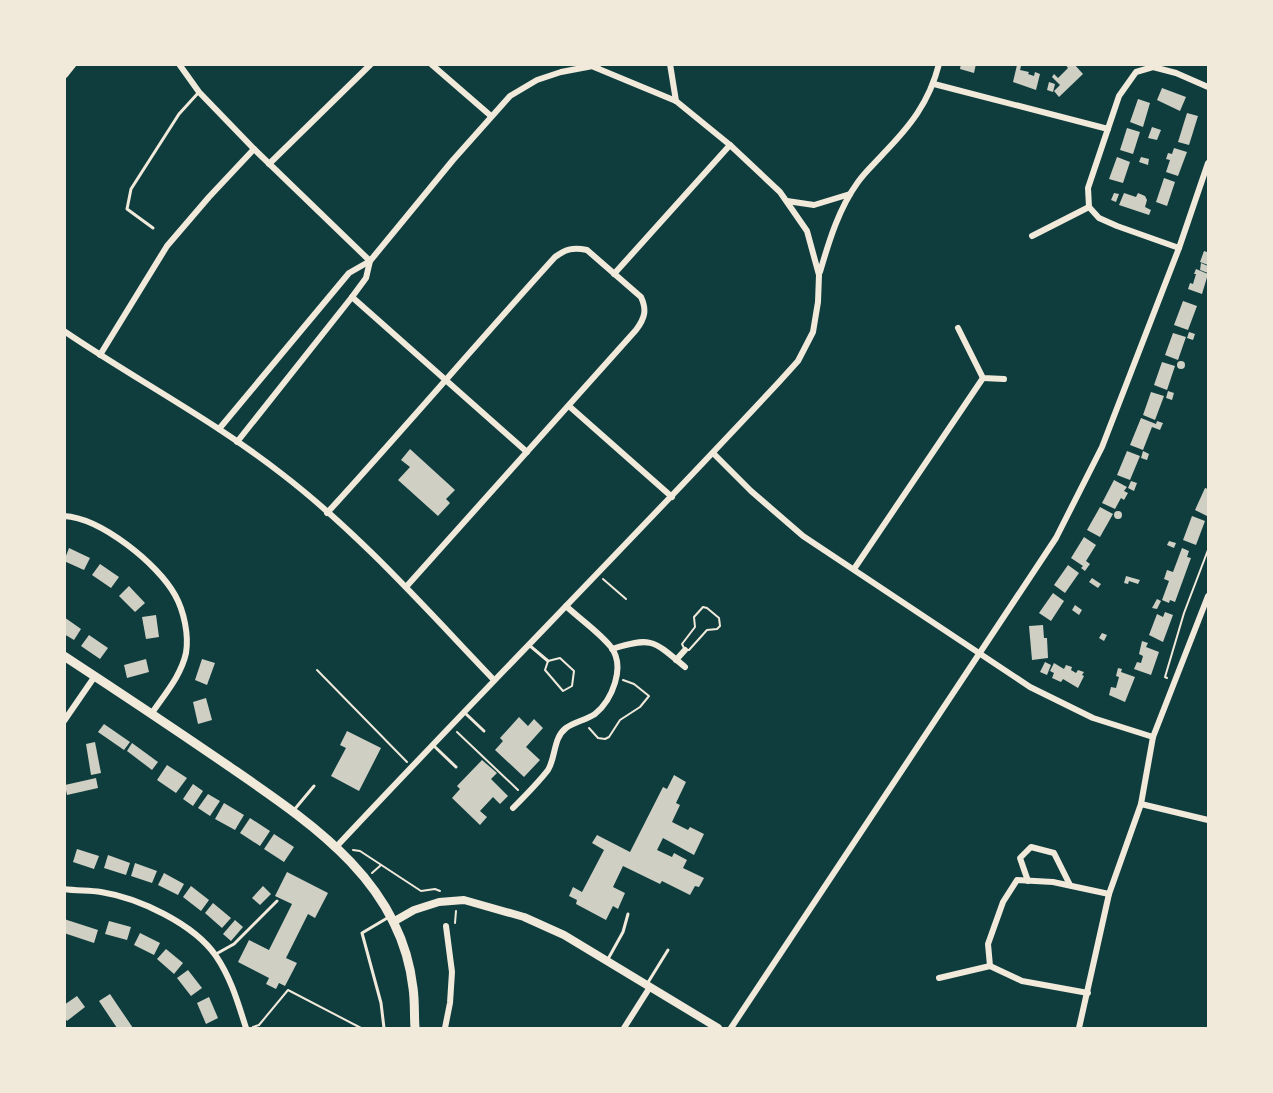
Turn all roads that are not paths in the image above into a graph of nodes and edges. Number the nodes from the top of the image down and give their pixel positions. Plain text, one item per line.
1 (72, 64) edge
2 (179, 64) edge
3 (371, 64) edge
4 (431, 64) edge
5 (670, 64) edge
6 (939, 64) edge
7 (597, 65) edge
8 (64, 74) edge
9 (934, 84) junction
10 (1209, 87) edge
11 (199, 92) junction
12 (676, 100) junction
13 (491, 117) junction
14 (1108, 129) junction
15 (730, 145) junction
16 (254, 149) junction
17 (1209, 163) edge
18 (269, 164) junction
19 (850, 194) junction
20 (787, 201) junction
21 (1089, 207) junction
22 (153, 228) dead end
23 (1032, 236) dead end
24 (1179, 248) junction
25 (370, 261) junction
26 (614, 274) junction
27 (819, 275) junction
28 (352, 297) junction
29 (958, 328) dead end
30 (64, 331) edge
31 (100, 355) junction
32 (983, 378) junction
33 (1004, 379) dead end
34 (445, 381) junction
35 (569, 406) junction
36 (219, 429) junction
37 (237, 442) junction
38 (527, 452) junction
39 (713, 453) junction
40 (672, 496) junction
41 (327, 513) junction
42 (64, 516) edge
43 (854, 569) junction
44 (405, 587) junction
45 (1209, 596) edge
46 (566, 606) junction
47 (529, 645) junction
48 (612, 649) junction
49 (685, 650) road end
50 (981, 652) junction
51 (64, 656) edge
52 (676, 660) junction
53 (548, 661) road end
54 (685, 667) dead end
55 (95, 676) junction
56 (494, 680) junction
57 (464, 712) junction
58 (152, 713) junction
59 (64, 721) edge
60 (484, 732) dead end
61 (1153, 737) junction
62 (432, 745) junction
63 (456, 767) dead end
64 (314, 786) dead end
65 (1141, 804) junction
66 (513, 808) dead end
67 (294, 811) junction
68 (1209, 820) edge
69 (337, 846) junction
70 (1028, 881) junction
71 (1070, 885) junction
72 (64, 889) edge
73 (1109, 894) junction
74 (277, 901) dead end
75 (628, 914) dead end
76 (391, 919) junction
77 (446, 926) road end
78 (668, 950) dead end
79 (215, 955) junction
80 (607, 962) junction
81 (990, 966) junction
82 (939, 978) dead end
83 (648, 986) junction
84 (1088, 993) junction
85 (246, 1028) edge
86 (384, 1029) edge
87 (415, 1029) edge
88 (445, 1029) edge
89 (624, 1029) edge
90 (718, 1029) edge
91 (730, 1029) edge
92 (1079, 1029) edge

1 - 8 main road
2 - 11 street
3 - 18 street
4 - 13 street
5 - 12 street
6 - 9 street
7 - 12 street
7 - 13 street
9 - 14 street
9 - 19 street
10 - 14 street
11 - 16 street
11 - 22 lane
12 - 15 street
13 - 25 street
14 - 21 street
15 - 20 street
15 - 26 street
16 - 18 street
16 - 31 street
17 - 24 street
18 - 25 street
19 - 20 street
19 - 27 street
20 - 27 street
21 - 23 street
21 - 24 street
24 - 50 street
25 - 28 street
25 - 36 street
26 - 34 street
26 - 35 street
27 - 39 street
28 - 34 street
28 - 37 street
29 - 32 street
30 - 31 street
31 - 36 street
32 - 33 street
32 - 43 street
34 - 38 street
34 - 41 street
35 - 38 street
35 - 40 street
36 - 37 street
37 - 41 street
38 - 44 street
39 - 40 street
39 - 43 street
40 - 46 street
41 - 44 street
42 - 58 street
43 - 50 street
44 - 56 street
45 - 61 street
46 - 47 street
46 - 48 street
47 - 53 lane
47 - 56 street
48 - 52 street
48 - 66 street
49 - 52 street
50 - 61 street
50 - 91 street
51 - 55 main road
52 - 54 street
55 - 58 main road
55 - 59 street
56 - 57 street
57 - 60 lane
57 - 62 street
58 - 67 main road
61 - 65 street
62 - 63 lane
62 - 69 street
64 - 67 lane
65 - 68 street
65 - 73 street
67 - 69 main road
69 - 76 main road
70 - 71 street
70 - 71 street
70 - 81 street
71 - 73 street
72 - 79 street
73 - 84 street
74 - 79 lane
75 - 80 lane
76 - 80 street
76 - 86 lane
76 - 87 main road
77 - 88 street
78 - 83 lane
79 - 85 street
80 - 83 street
81 - 82 street
81 - 84 street
83 - 89 street
83 - 90 street
84 - 92 street

